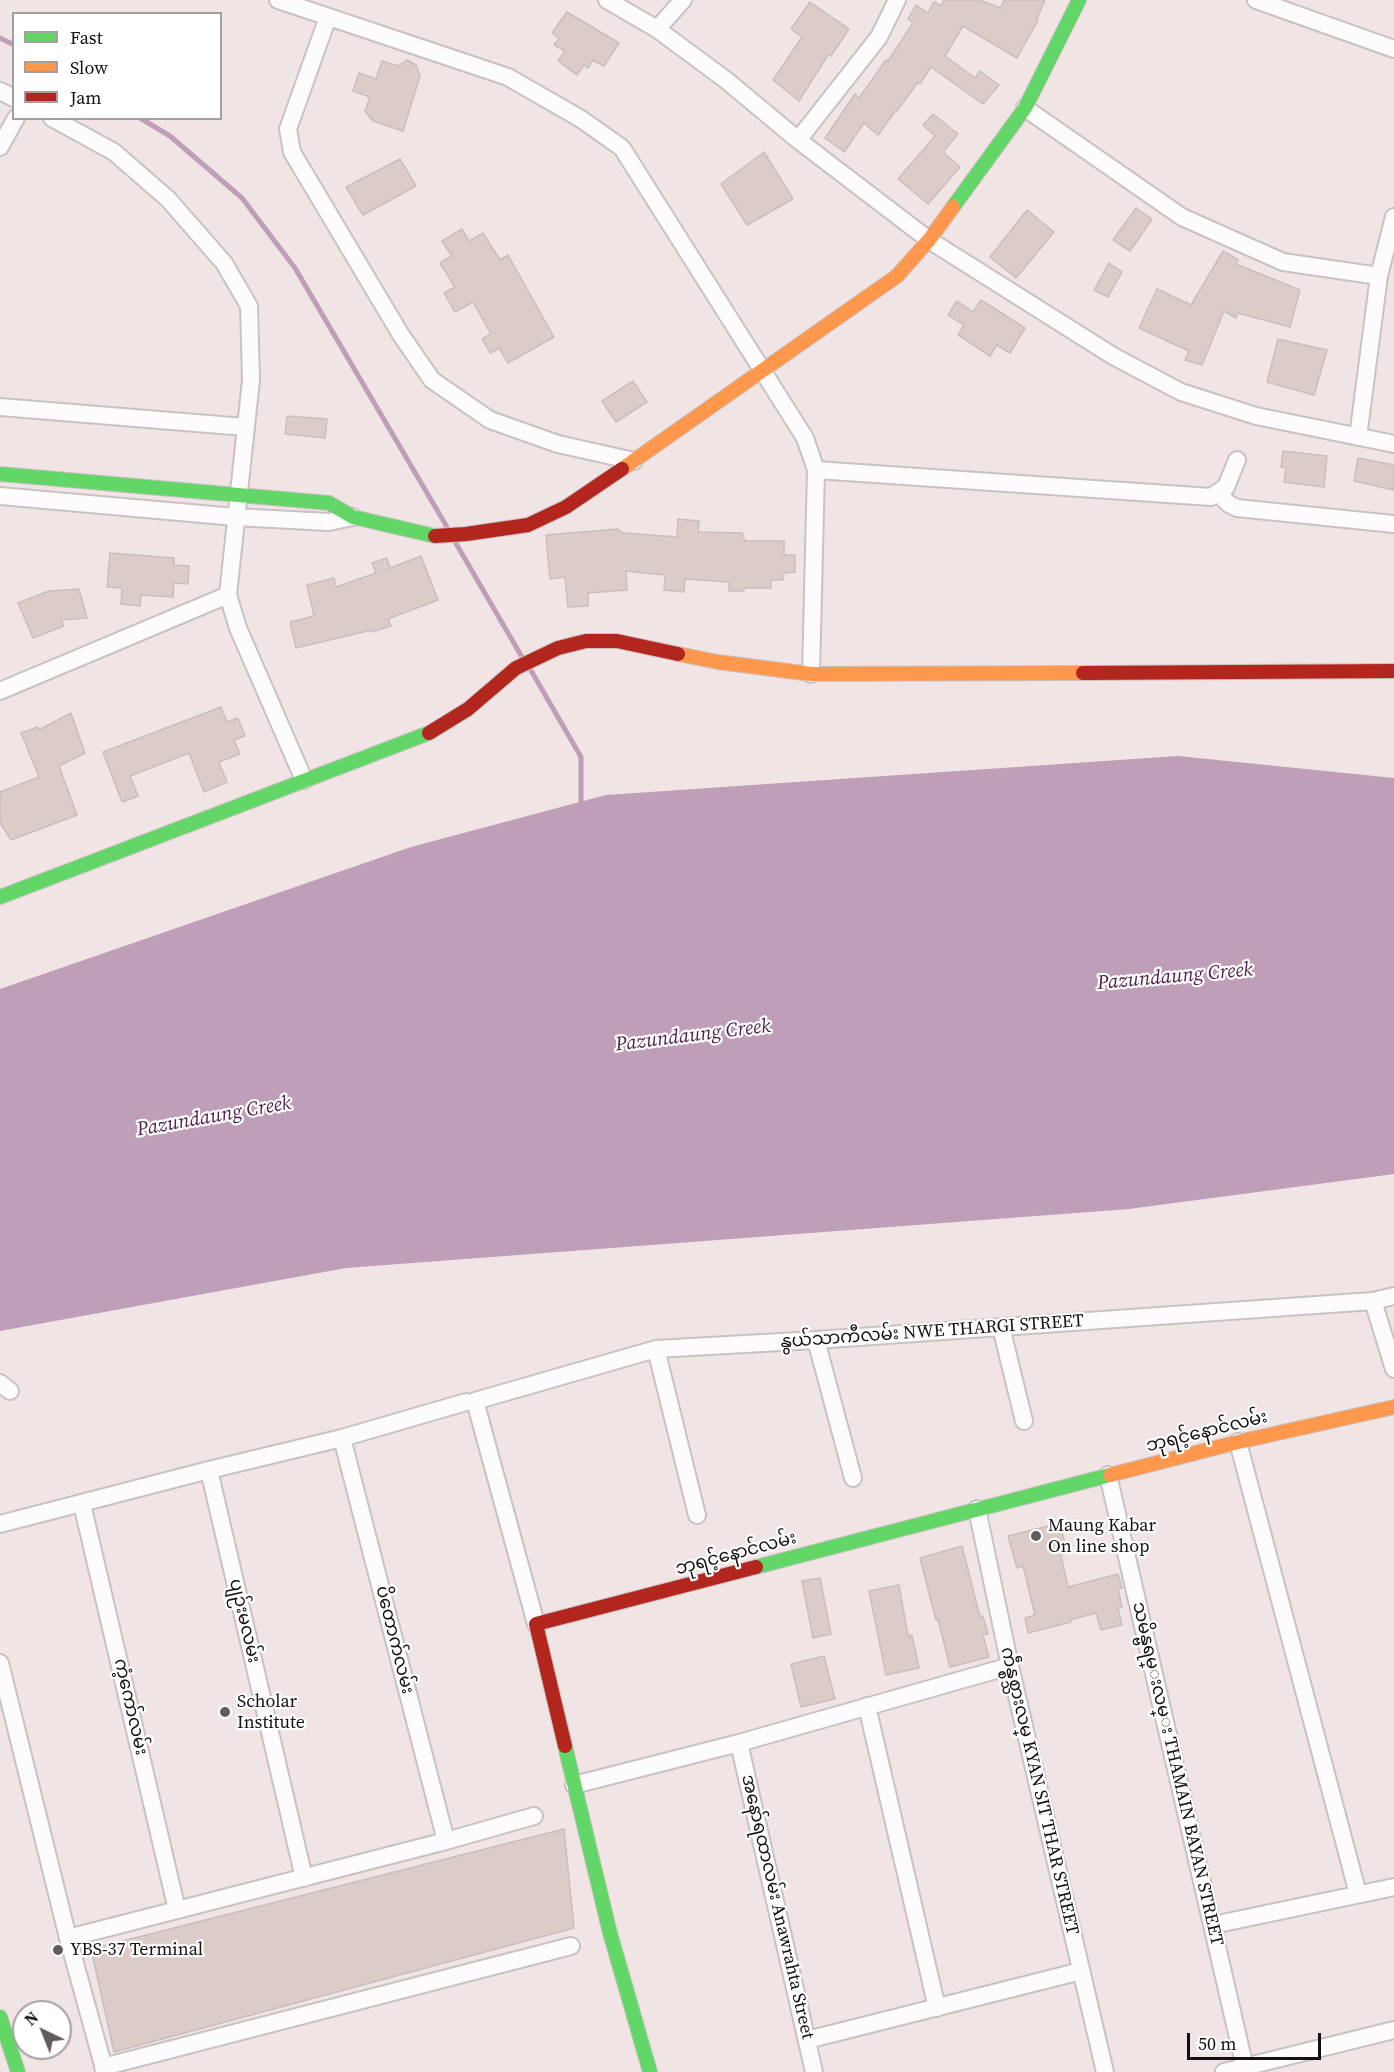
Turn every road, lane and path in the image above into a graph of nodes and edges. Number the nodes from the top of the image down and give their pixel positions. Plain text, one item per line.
1 (278, 0) edge
2 (608, 0) edge
3 (683, 0) edge
4 (897, 0) edge
5 (1079, 0) edge
6 (1256, 0) edge
7 (328, 17) junction
8 (657, 29) junction
9 (1394, 49) edge
10 (1025, 108) junction
11 (15, 120) edge
12 (56, 120) edge
13 (798, 140) junction
14 (0, 147) edge
15 (1394, 218) edge
16 (929, 240) junction
17 (1379, 276) junction
18 (764, 370) junction
19 (0, 407) edge
20 (245, 428) junction
21 (1358, 437) junction
22 (1394, 444) edge
23 (1237, 460) dead end
24 (634, 461) junction
25 (816, 470) junction
26 (0, 474) edge
27 (1218, 493) junction
28 (238, 495) junction
29 (0, 496) edge
30 (235, 517) junction
31 (353, 518) junction
32 (1394, 524) edge
33 (228, 596) junction
34 (1394, 671) edge
35 (811, 674) junction
36 (0, 691) edge
37 (304, 780) junction
38 (0, 897) edge
39 (1394, 1296) edge
40 (1373, 1301) junction
41 (1001, 1327) junction
42 (816, 1340) junction
43 (656, 1349) junction
44 (1394, 1369) edge
45 (470, 1402) junction
46 (1394, 1407) edge
47 (1024, 1421) dead end
48 (342, 1438) junction
49 (1238, 1442) junction
50 (209, 1470) junction
51 (1108, 1475) junction
52 (853, 1478) dead end
53 (82, 1504) junction
54 (977, 1509) junction
55 (697, 1515) dead end
56 (0, 1524) edge
57 (536, 1624) junction
58 (0, 1663) edge
59 (1010, 1666) junction
60 (867, 1706) junction
61 (739, 1743) junction
62 (574, 1785) junction
63 (534, 1816) dead end
64 (446, 1841) junction
65 (304, 1878) junction
66 (1394, 1887) edge
67 (1358, 1894) junction
68 (177, 1910) junction
69 (1213, 1925) junction
70 (68, 1938) junction
71 (571, 1946) dead end
72 (1081, 1971) junction
73 (937, 2008) junction
74 (0, 2017) edge
75 (1394, 2030) edge
76 (807, 2040) junction
77 (104, 2069) edge
78 (1246, 2069) edge
79 (18, 2072) edge
80 (650, 2072) edge
81 (814, 2072) edge
82 (1106, 2072) edge
83 (1224, 2072) edge

1 - 7 street
2 - 8 street
3 - 8 street
4 - 13 street
5 - 10 street
6 - 9 street
7 - 18 street
7 - 24 street
8 - 13 street
10 - 16 street
10 - 17 street
11 - 14 street
12 - 20 street
13 - 16 street
15 - 17 street
16 - 18 street
16 - 21 street
17 - 21 street
18 - 24 street
18 - 25 street
19 - 20 street
20 - 28 street
21 - 22 street
23 - 27 street
24 - 31 street
25 - 27 street
25 - 35 street
26 - 28 street
27 - 32 street
28 - 30 street
28 - 31 street
29 - 30 street
30 - 31 street
30 - 33 street
33 - 36 street
33 - 37 street
34 - 35 street
35 - 37 street
37 - 38 street
39 - 40 street, နွယ်သာကီလမ်း NWE THARGI STREET
40 - 41 street, နွယ်သာကီလမ်း NWE THARGI STREET
40 - 44 street
41 - 42 street, နွယ်သာကီလမ်း NWE THARGI STREET
41 - 47 street
42 - 43 street, နွယ်သာကီလမ်း NWE THARGI STREET
42 - 52 street
43 - 45 street, နွယ်သာကီလမ်း NWE THARGI STREET
43 - 55 street
45 - 48 street, နွယ်သာကီလမ်း NWE THARGI STREET
45 - 57 street
46 - 49 street, ဘုရင့်နောင်လမ်း
48 - 50 street, နွယ်သာကီလမ်း NWE THARGI STREET
48 - 64 street, ပိတောက်လမ်း
49 - 51 street, ဘုရင့်နောင်လမ်း
49 - 67 street
50 - 53 street, နွယ်သာကီလမ်း NWE THARGI STREET
50 - 65 street, ပျဉ်းမလမ်း
51 - 54 street, ဘုရင့်နောင်လမ်း
51 - 69 street, သမိန္ဗရမ္းလမ္း THAMAIN BAYAN STREET
53 - 56 street, နွယ်သာကီလမ်း NWE THARGI STREET
53 - 68 street, ကံ့ကော်လမ်း
54 - 57 street, ဘုရင့်နောင်လမ်း
54 - 59 street, ကဵန္စစ္သားလမ္ KYAN SIT THAR STREET
57 - 62 street
58 - 70 street
59 - 60 street
59 - 72 street, ကဵန္စစ္သားလမ္ KYAN SIT THAR STREET
60 - 61 street
60 - 73 street
61 - 62 street
61 - 76 street, အနော်ရထာလမ်း Anawrahta Street
62 - 80 street
63 - 64 street
64 - 65 street
65 - 68 street
66 - 67 street
67 - 69 street
68 - 70 street
69 - 78 street, သမိန္ဗရမ္းလမ္း THAMAIN BAYAN STREET
70 - 77 street
71 - 77 street
72 - 73 street
72 - 82 street, ကဵန္စစ္သားလမ္ KYAN SIT THAR STREET
73 - 76 street
74 - 79 street
75 - 78 street
76 - 81 street, အနော်ရထာလမ်း Anawrahta Street
78 - 83 street

